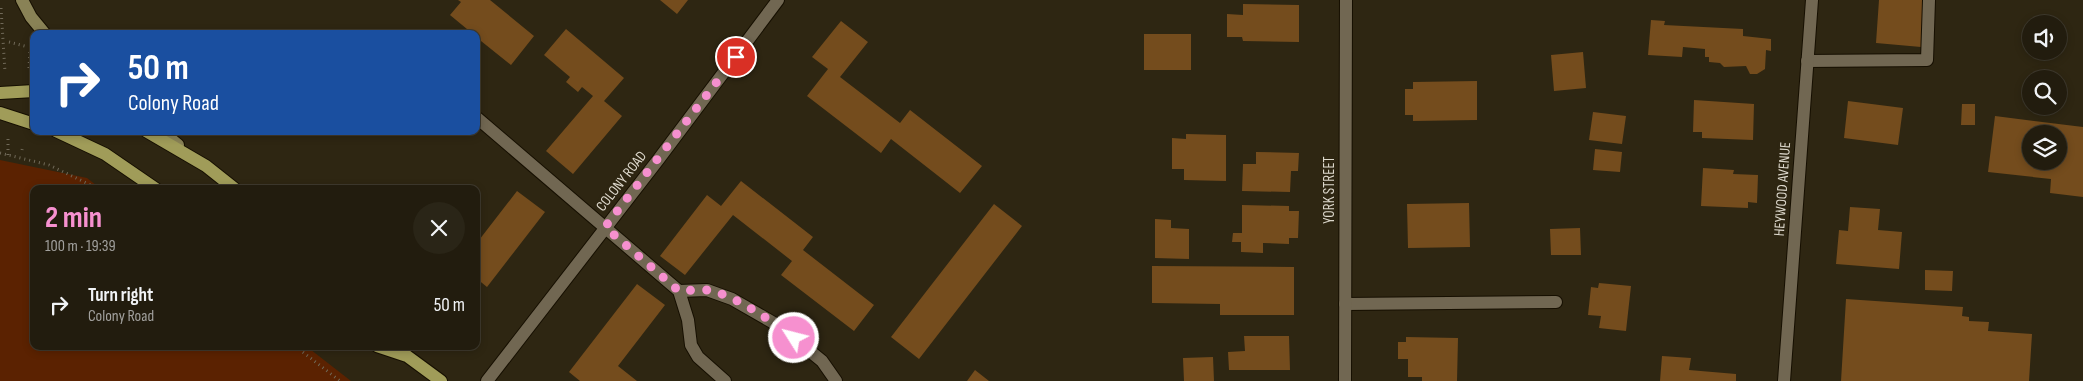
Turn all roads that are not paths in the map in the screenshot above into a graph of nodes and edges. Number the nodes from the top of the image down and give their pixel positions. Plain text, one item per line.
1 (22, 0) edge
2 (778, 0) edge
3 (1346, 0) edge
4 (1812, 0) edge
5 (1930, 0) edge
6 (42, 30) edge
7 (1807, 61) junction
8 (30, 91) edge
9 (0, 93) edge
10 (0, 113) edge
11 (480, 121) edge
12 (30, 123) edge
13 (65, 135) edge
14 (153, 135) edge
15 (166, 135) edge
16 (206, 166) junction
17 (150, 185) edge
18 (230, 185) edge
19 (605, 227) junction
20 (679, 291) junction
21 (1556, 302) dead end
22 (1345, 304) junction
23 (405, 351) edge
24 (441, 381) edge
25 (487, 381) edge
26 (725, 381) edge
27 (836, 381) edge
28 (1345, 381) edge
29 (1784, 381) edge

1 - 6 main road
2 - 19 street, COLONY ROAD
3 - 22 street, YORK STREET
4 - 7 street, HEYWOOD AVENUE
5 - 7 street
7 - 29 street, HEYWOOD AVENUE
8 - 9 main road
10 - 12 main road
11 - 19 street
13 - 17 main road
14 - 16 main road
15 - 16 main road
16 - 18 main road
19 - 20 street
19 - 25 street, COLONY ROAD
20 - 26 street
20 - 27 street
21 - 22 street
22 - 28 street, YORK STREET
23 - 24 main road

